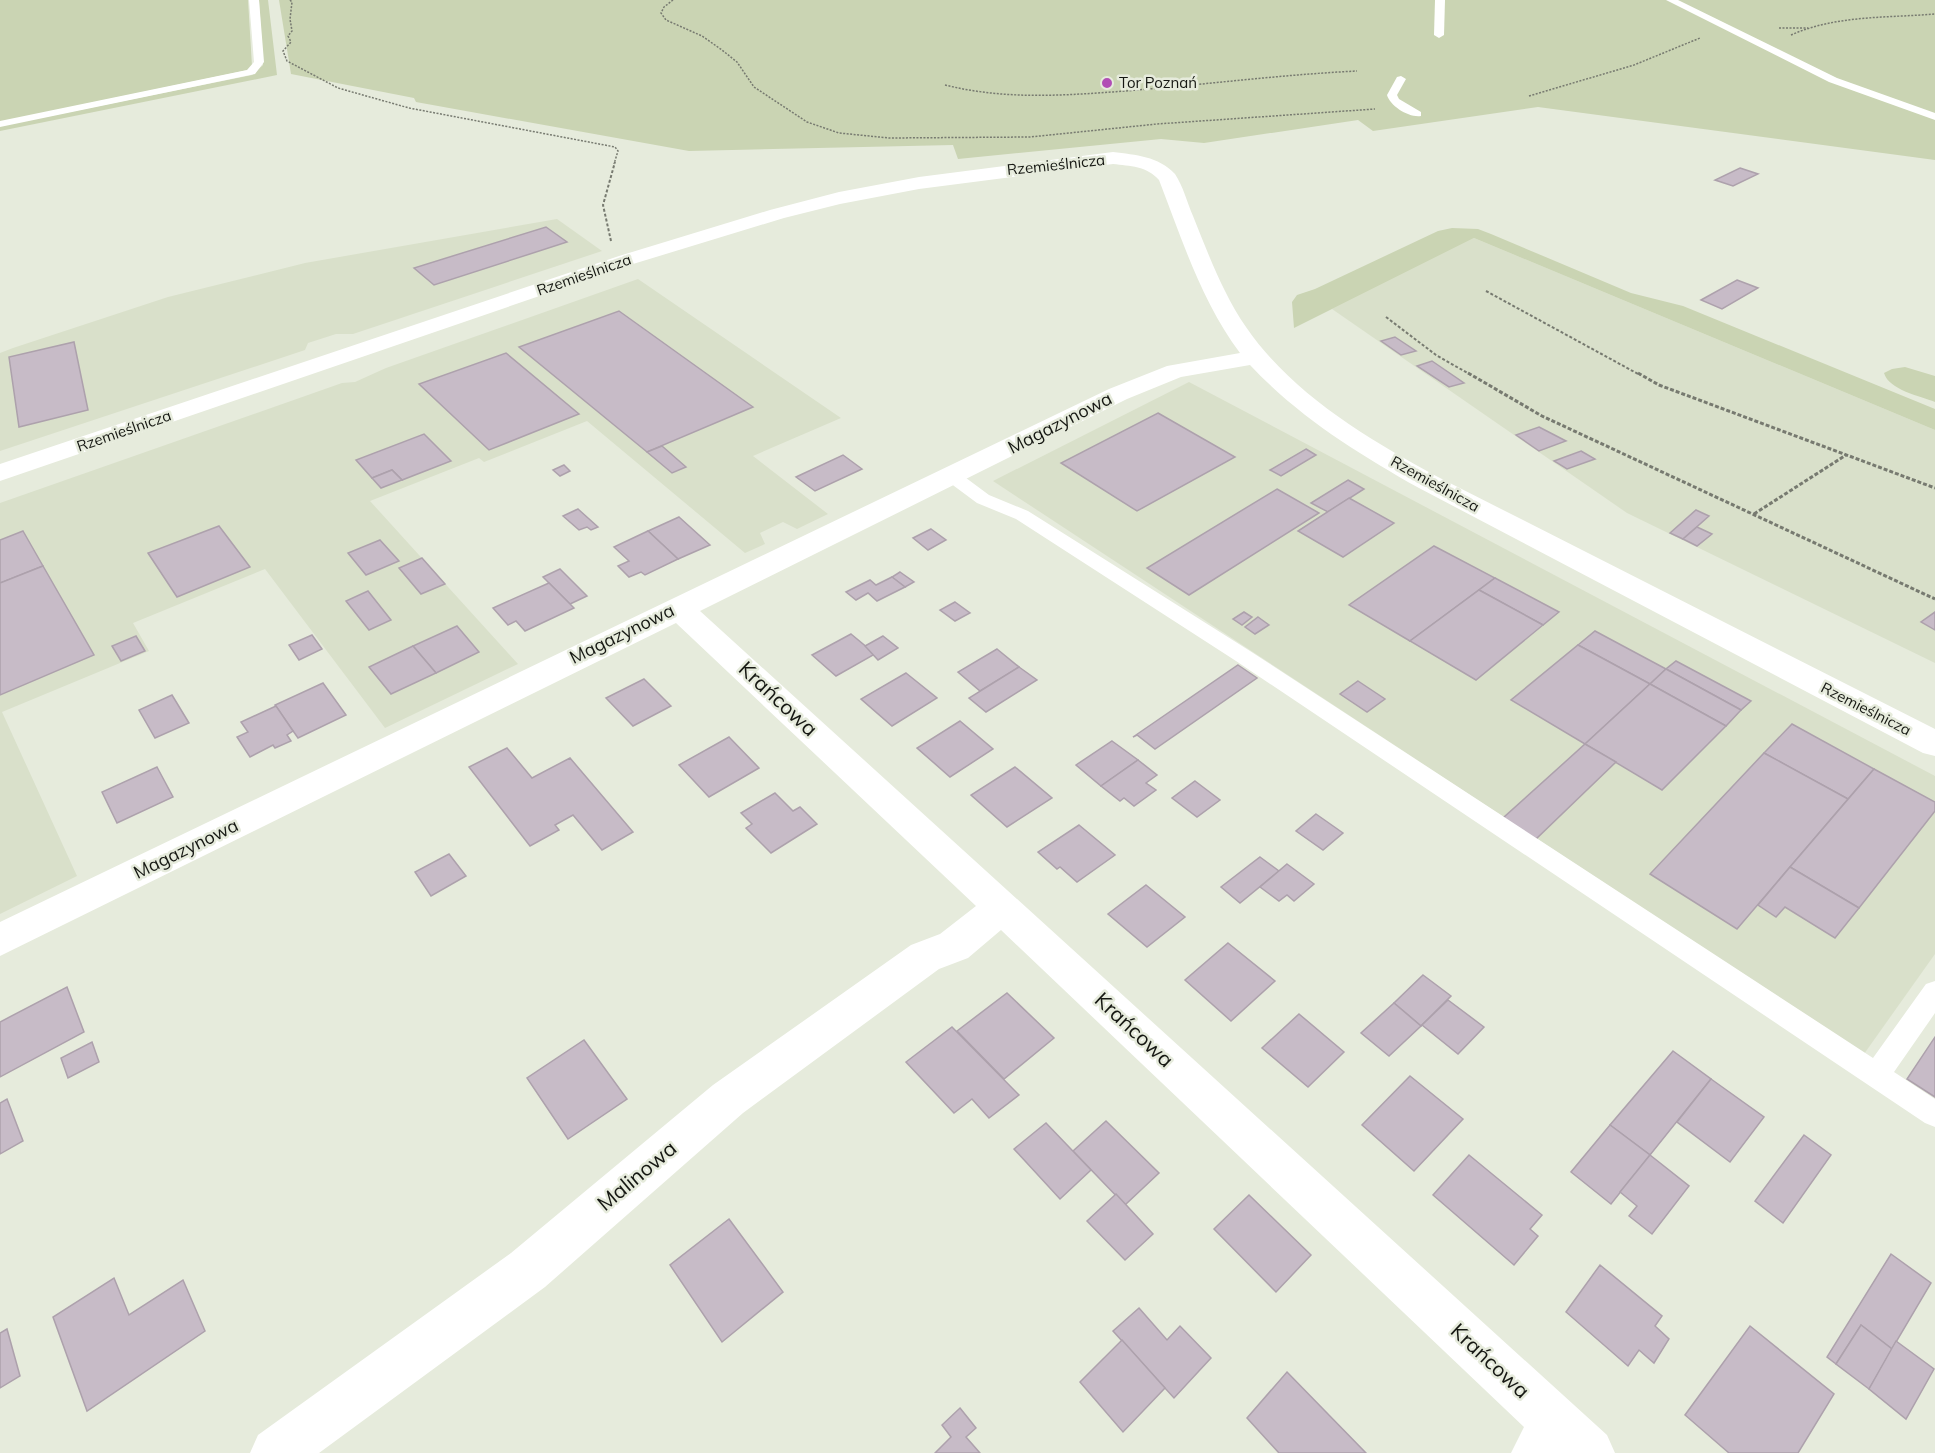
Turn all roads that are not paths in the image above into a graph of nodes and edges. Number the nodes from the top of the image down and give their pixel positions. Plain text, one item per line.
1 (254, 0) edge
2 (1440, 0) edge
3 (1671, 0) edge
4 (1439, 35) dead end
5 (1401, 79) dead end
6 (1417, 114) dead end
7 (1935, 117) edge
8 (0, 124) edge
9 (1255, 357) junction
10 (0, 473) edge
11 (952, 476) junction
12 (678, 607) junction
13 (1935, 744) edge
14 (1002, 908) junction
15 (0, 940) edge
16 (1935, 992) edge
17 (1876, 1075) junction
18 (1935, 1114) edge
19 (1562, 1443) edge
20 (276, 1453) edge

1 - 8 lane
2 - 4 lane
3 - 7 lane
5 - 6 lane
9 - 10 street, Rzemieślnicza
9 - 11 street, Magazynowa
9 - 13 street, Rzemieślnicza
11 - 12 street, Magazynowa
11 - 17 lane
12 - 14 street, Krańcowa
12 - 15 street, Magazynowa
14 - 19 street, Krańcowa
14 - 20 street, Malinowa
16 - 17 lane
17 - 18 lane

